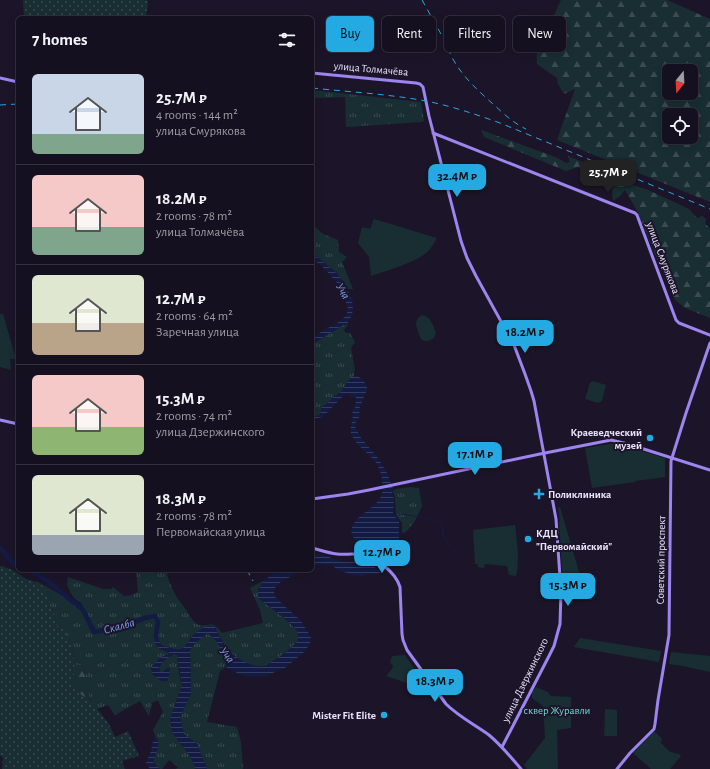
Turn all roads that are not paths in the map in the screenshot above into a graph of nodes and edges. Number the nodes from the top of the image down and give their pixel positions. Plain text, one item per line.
1 (314, 73) edge
2 (0, 78) edge
3 (16, 82) edge
4 (433, 133) junction
5 (710, 335) edge
6 (710, 343) edge
7 (0, 420) edge
8 (16, 424) edge
9 (544, 453) junction
10 (672, 458) junction
11 (710, 470) edge
12 (314, 500) edge
13 (314, 548) edge
14 (502, 747) junction
15 (521, 769) edge
16 (617, 769) edge

1 - 4 street, улица Толмачёва
2 - 3 street
4 - 5 street, улица Смурякова
4 - 9 street, улица Толмачёва
6 - 10 street, Советский проспект
7 - 8 street
9 - 10 street
9 - 12 street
9 - 14 street, улица Дзержинского
10 - 11 street
10 - 16 street, Советский проспект
13 - 14 street
14 - 15 street

